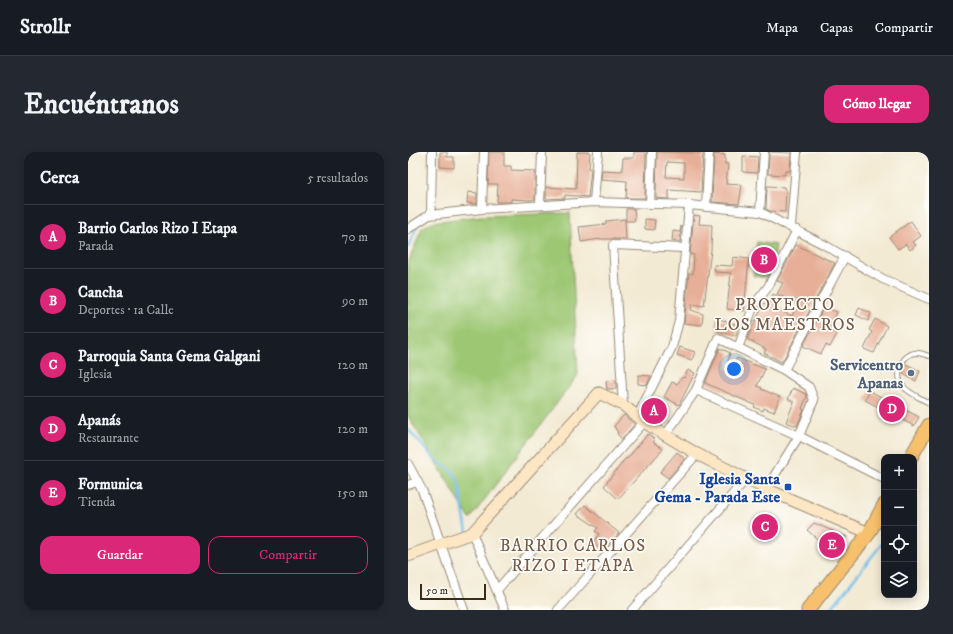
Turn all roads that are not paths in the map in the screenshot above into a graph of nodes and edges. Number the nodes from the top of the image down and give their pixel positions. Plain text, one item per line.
1 (432, 152) edge
2 (484, 152) edge
3 (542, 152) edge
4 (598, 152) edge
5 (652, 152) edge
6 (709, 152) edge
7 (764, 152) edge
8 (797, 152) edge
9 (594, 202) junction
10 (540, 205) junction
11 (650, 205) junction
12 (690, 205) junction
13 (706, 206) junction
14 (482, 209) junction
15 (760, 212) junction
16 (429, 215) junction
17 (794, 228) junction
18 (408, 230) edge
19 (684, 248) junction
20 (845, 256) junction
21 (929, 299) edge
22 (738, 348) junction
23 (929, 356) edge
24 (784, 370) junction
25 (696, 390) junction
26 (929, 402) edge
27 (622, 405) junction
28 (641, 419) junction
29 (929, 425) edge
30 (665, 436) junction
31 (799, 436) junction
32 (697, 454) junction
33 (913, 454) edge
34 (408, 464) edge
35 (881, 477) edge
36 (746, 479) junction
37 (418, 482) junction
38 (408, 485) edge
39 (766, 489) junction
40 (881, 511) edge
41 (472, 533) junction
42 (869, 533) junction
43 (441, 545) junction
44 (408, 556) edge
45 (497, 590) junction
46 (464, 610) edge
47 (506, 610) edge
48 (558, 610) edge
49 (632, 610) edge
50 (808, 610) edge

1 - 16 street
2 - 14 street
3 - 10 street
4 - 9 street
5 - 11 street
6 - 13 street
7 - 15 street
8 - 17 street
9 - 10 street
9 - 11 street
10 - 14 street
11 - 12 street
12 - 13 street
12 - 19 street
13 - 15 street
14 - 16 street
15 - 17 street
16 - 18 street
17 - 20 street
17 - 22 street
19 - 27 street
19 - 28 street
20 - 21 street
20 - 24 street
22 - 24 street
22 - 25 street
23 - 26 lane
24 - 31 street
25 - 30 street
25 - 31 street
27 - 28 street
27 - 41 street
28 - 30 street
28 - 45 street
29 - 33 main road
30 - 32 street
31 - 35 street
31 - 39 street
32 - 36 street
32 - 48 street
34 - 37 street
36 - 39 street
36 - 49 street
37 - 38 street
37 - 43 street
39 - 42 street
40 - 42 main road
41 - 43 street
41 - 45 street
42 - 50 main road
43 - 44 street
43 - 46 street
45 - 47 street

